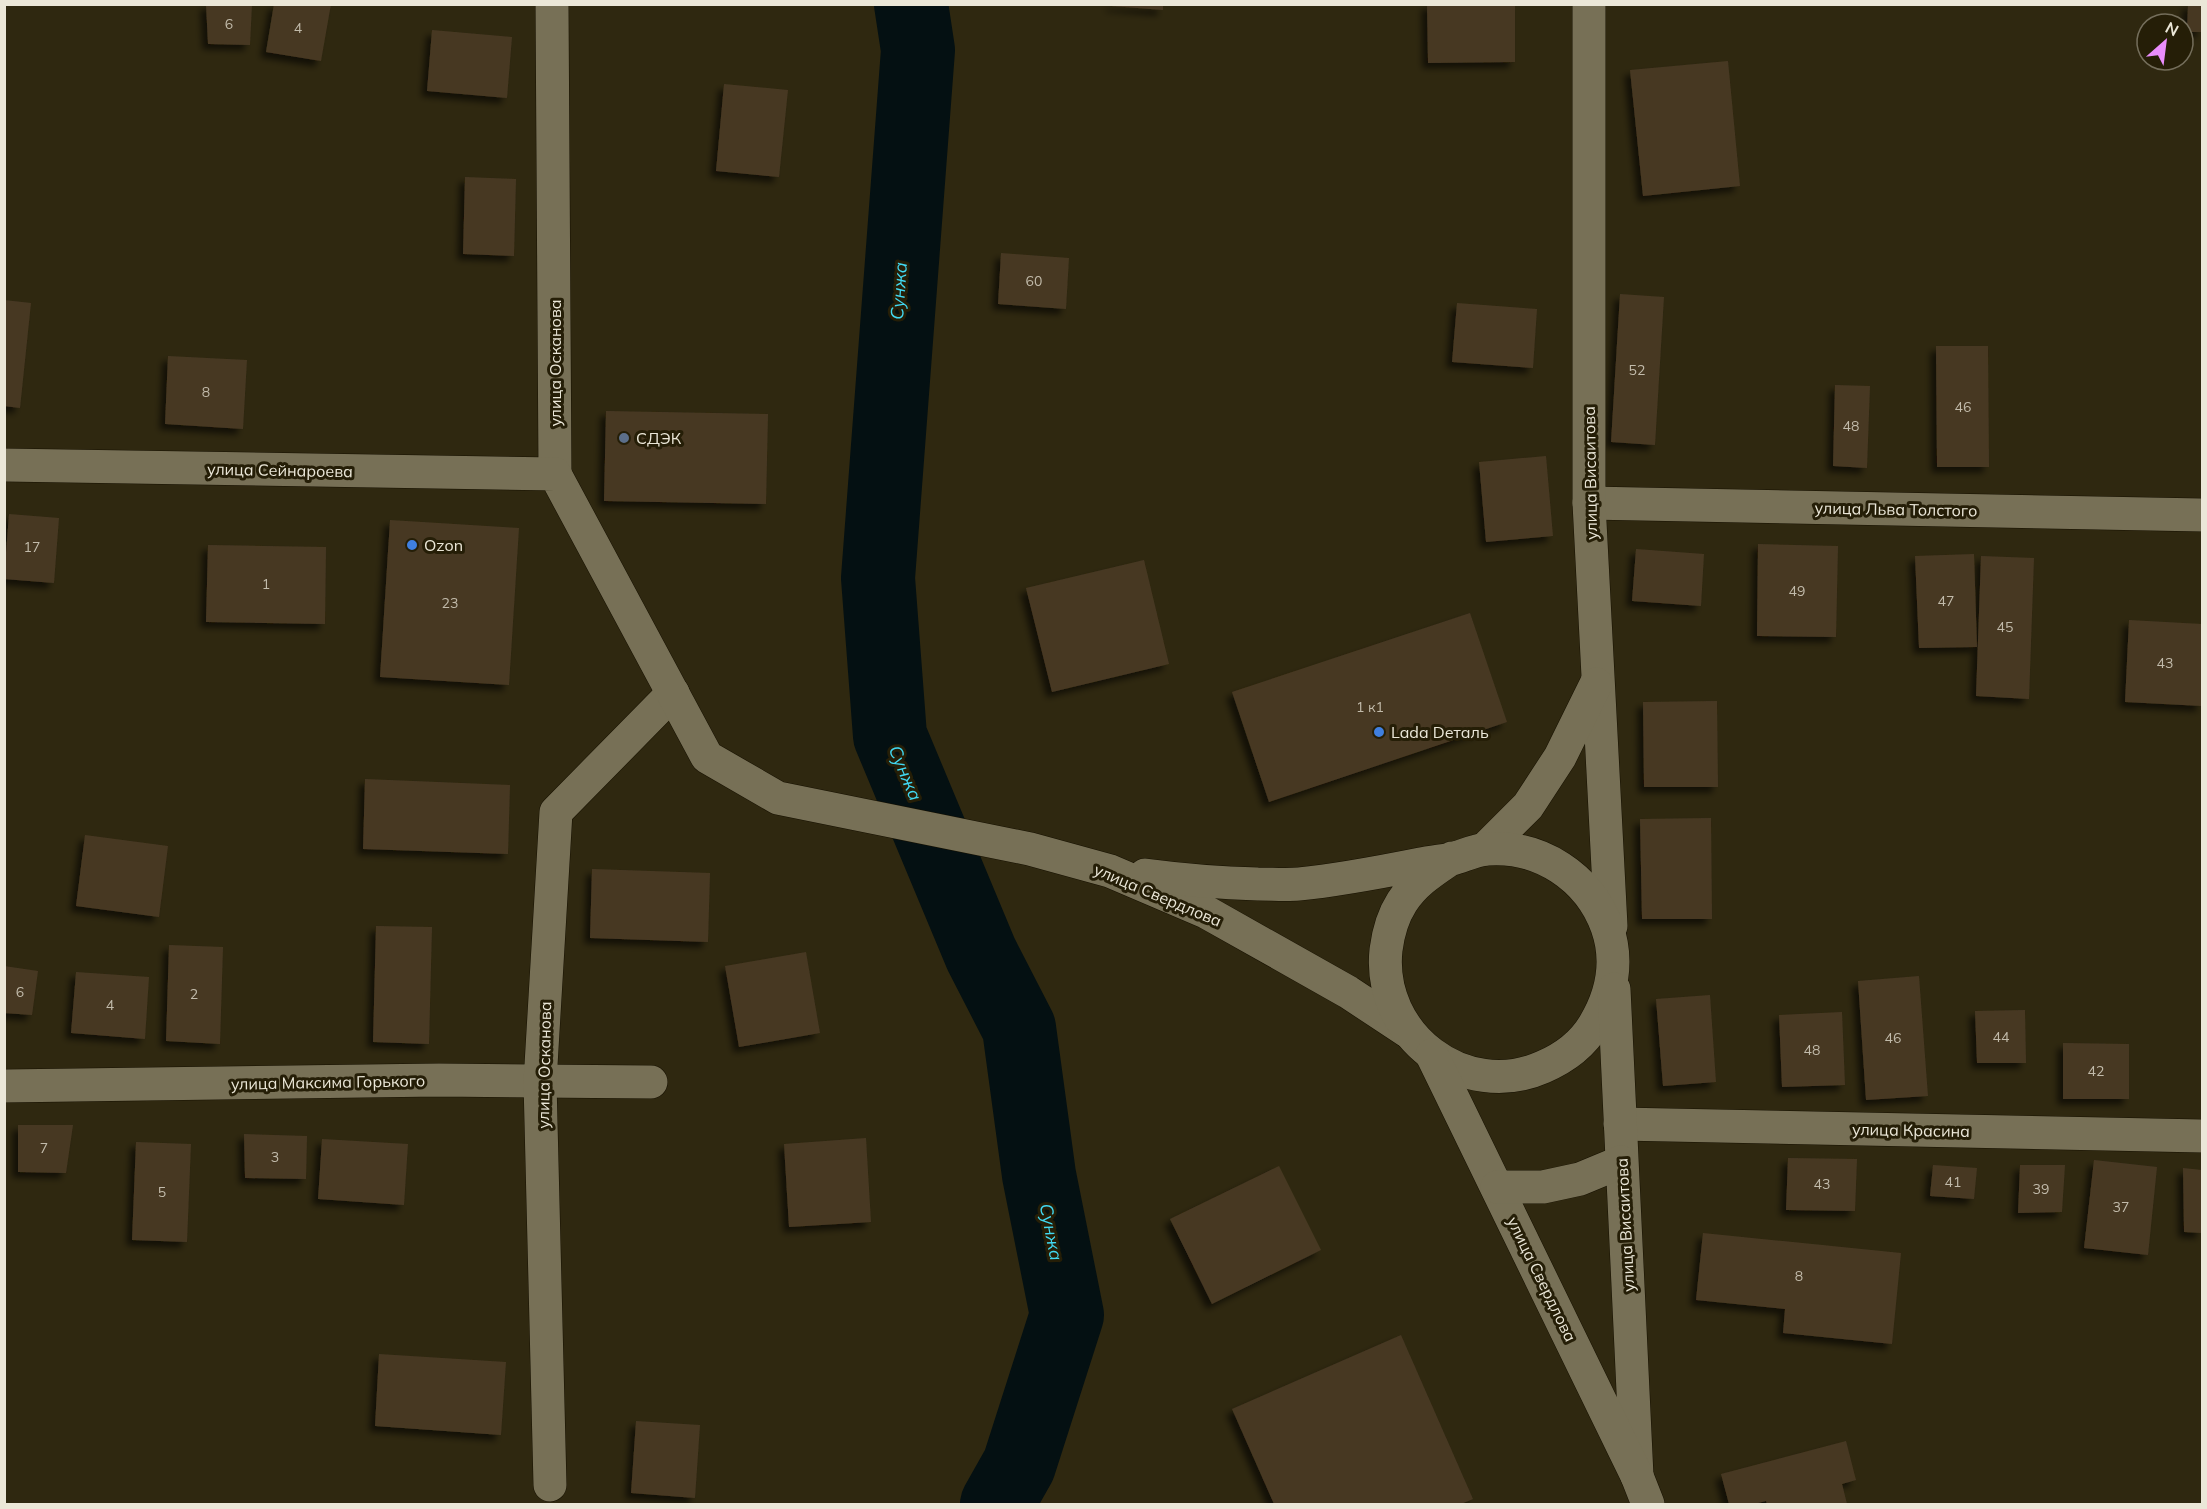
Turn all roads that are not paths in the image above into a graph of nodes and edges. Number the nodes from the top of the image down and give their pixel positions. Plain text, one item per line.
1 (552, 4) edge
2 (1589, 4) edge
3 (4, 465) edge
4 (555, 474) junction
5 (1589, 503) junction
6 (2202, 514) edge
7 (1598, 679) junction
8 (673, 693) junction
9 (778, 798) joint
10 (1485, 849) junction
11 (1452, 858) junction
12 (1110, 871) junction
13 (1612, 941) junction
14 (1613, 975) junction
15 (1407, 1032) junction
16 (1432, 1055) junction
17 (540, 1082) junction
18 (651, 1082) dead end
19 (4, 1086) edge
20 (1620, 1125) junction
21 (2202, 1136) edge
22 (1622, 1162) junction
23 (1497, 1187) junction
24 (550, 1485) dead end
25 (1642, 1490) edge

1 - 4 street, улица Осканова
2 - 5 street, улица Висаитова
3 - 4 street, улица Сейнароева
4 - 8 street, улица Осканова
5 - 6 street, улица Льва Толстого
5 - 7 street, улица Висаитова
7 - 10 street
7 - 13 street, улица Висаитова
8 - 9 street, улица Осканова
8 - 17 street, улица Осканова
9 - 12 street, улица Свердлова
10 - 11 street
10 - 13 street
11 - 12 street
11 - 15 street
12 - 15 street, улица Свердлова
13 - 14 street, улица Висаитова
14 - 16 street
14 - 20 street, улица Висаитова
15 - 16 street
16 - 23 street, улица Свердлова
17 - 18 street, улица Максима Горького
17 - 19 street, улица Максима Горького
17 - 24 street, улица Осканова
20 - 21 street, улица Красина
20 - 22 street, улица Висаитова
22 - 23 street
22 - 25 street, улица Висаитова
23 - 25 street, улица Свердлова

